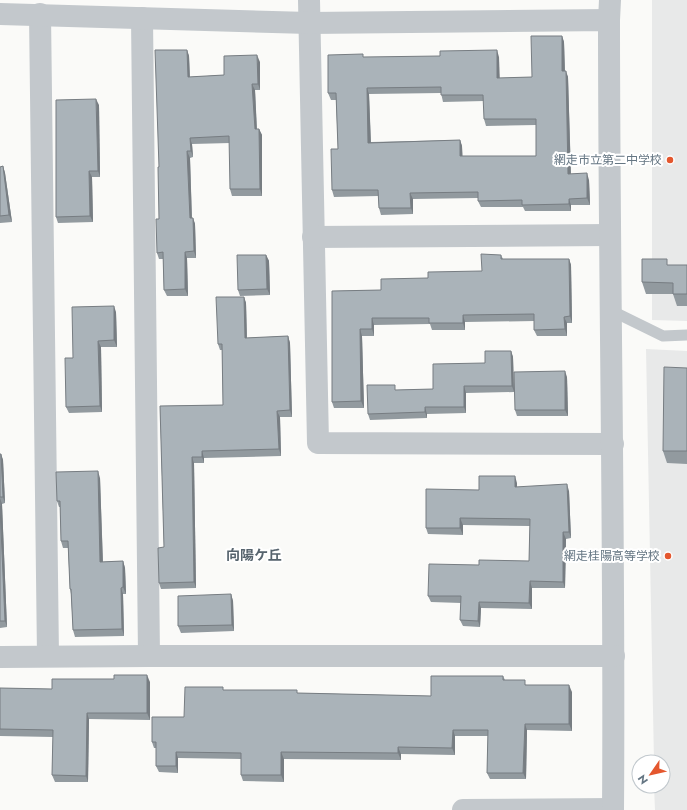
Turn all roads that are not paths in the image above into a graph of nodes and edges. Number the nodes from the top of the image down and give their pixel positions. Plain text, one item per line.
1 (309, 0) edge
2 (610, 10) edge
3 (0, 14) edge
4 (40, 14) junction
5 (142, 18) junction
6 (309, 23) junction
7 (609, 235) junction
8 (313, 237) junction
9 (610, 310) junction
10 (687, 336) edge
11 (613, 444) junction
12 (48, 656) junction
13 (149, 656) junction
14 (614, 656) junction
15 (0, 657) edge
16 (613, 809) edge
17 (463, 810) edge

1 - 6 street
2 - 6 street
2 - 7 street
3 - 4 street
4 - 5 street
4 - 12 street
5 - 6 street
5 - 13 street
6 - 8 street
7 - 8 street
7 - 9 street
8 - 11 street
9 - 10 lane
9 - 11 street
11 - 14 street
12 - 13 street
12 - 15 street
13 - 14 street
14 - 16 street
16 - 17 street

